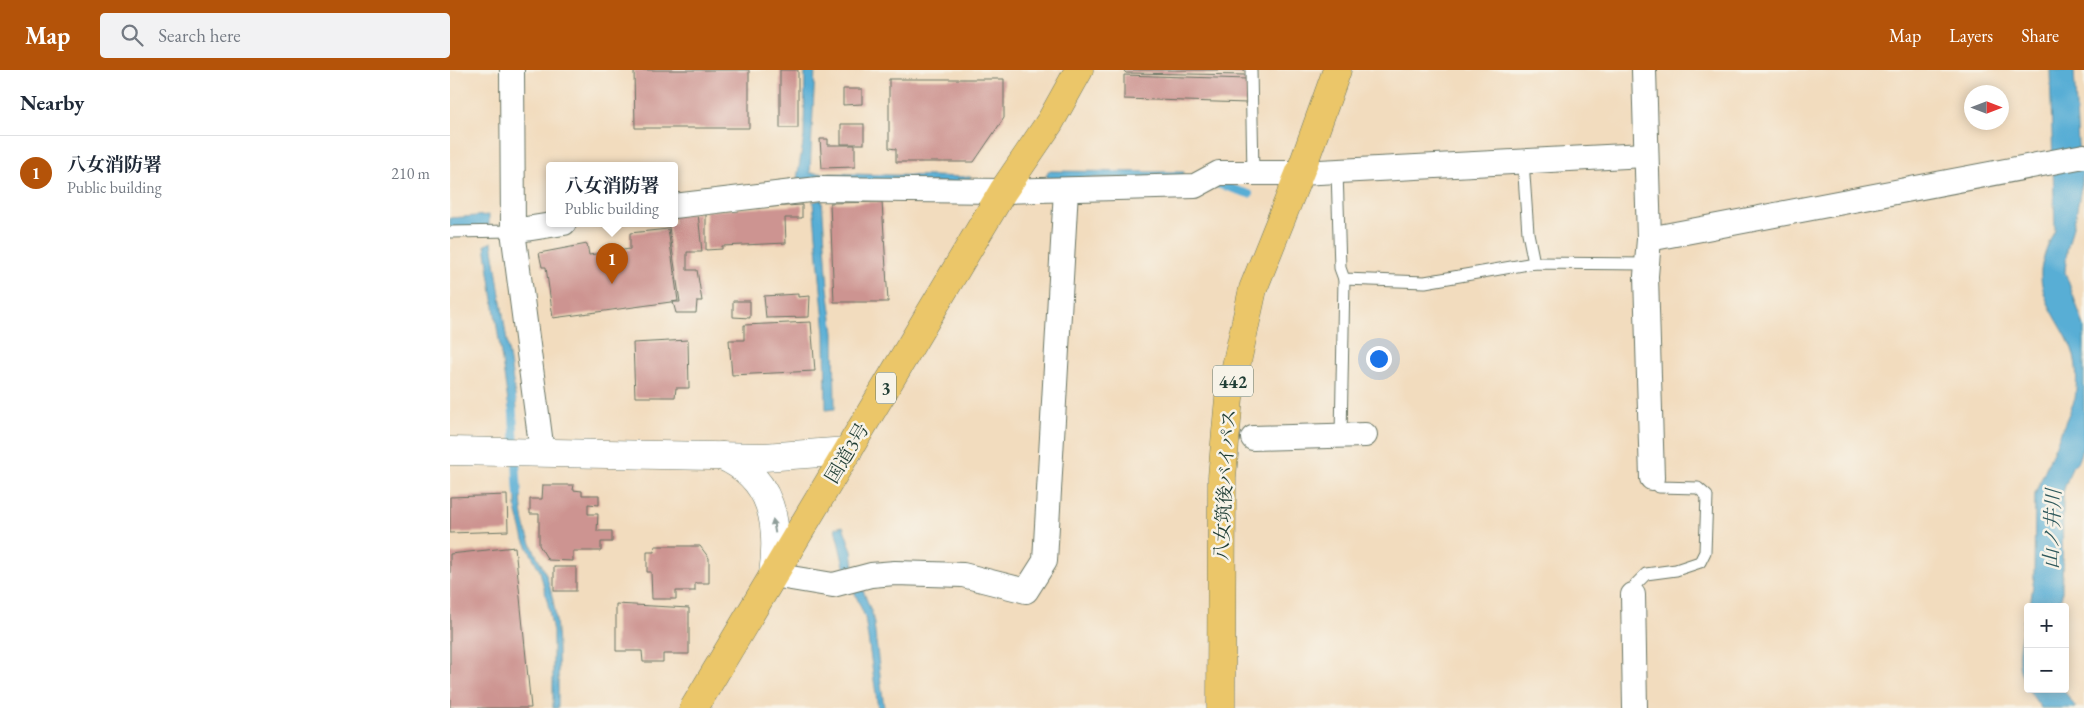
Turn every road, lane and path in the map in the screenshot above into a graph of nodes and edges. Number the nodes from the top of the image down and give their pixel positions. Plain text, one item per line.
1 (512, 70) edge
2 (1079, 70) edge
3 (1251, 70) edge
4 (1337, 70) edge
5 (1644, 70) edge
6 (1645, 155) junction
7 (2084, 156) edge
8 (1523, 161) junction
9 (1337, 171) junction
10 (1253, 173) junction
11 (1300, 173) junction
12 (1066, 190) junction
13 (1003, 192) junction
14 (678, 206) edge
15 (546, 226) edge
16 (513, 231) junction
17 (450, 232) edge
18 (1649, 239) junction
19 (1534, 263) junction
20 (1647, 264) junction
21 (1344, 279) junction
22 (1341, 435) junction
23 (1365, 435) dead end
24 (1253, 438) dead end
25 (450, 450) edge
26 (848, 451) junction
27 (542, 452) junction
28 (721, 456) junction
29 (1652, 478) joint
30 (774, 575) junction
31 (1633, 595) joint
32 (694, 708) edge
33 (1221, 708) edge
34 (1635, 708) edge

1 - 16 street
2 - 13 highway, 国道3号 / 3
3 - 10 lane
4 - 11 highway, 八女筑後バイパス / 442
5 - 6 street
6 - 8 street
6 - 18 street
7 - 18 street
8 - 9 street
8 - 19 lane
9 - 11 street
9 - 21 lane
10 - 11 street
10 - 12 street
11 - 33 highway, 八女筑後バイパス / 442
12 - 13 street
12 - 30 street
13 - 14 street
13 - 26 highway, 国道3号 / 3
15 - 16 street
16 - 17 lane
16 - 27 street
18 - 20 street
19 - 20 lane
19 - 21 lane
20 - 29 street
21 - 22 lane
22 - 23 street
22 - 24 street
25 - 27 street
26 - 28 street
26 - 30 highway, 国道3号 / 3
27 - 28 street
30 -> 28 street
29 - 31 lane
30 - 32 highway, 国道3号 / 3
31 - 34 street

